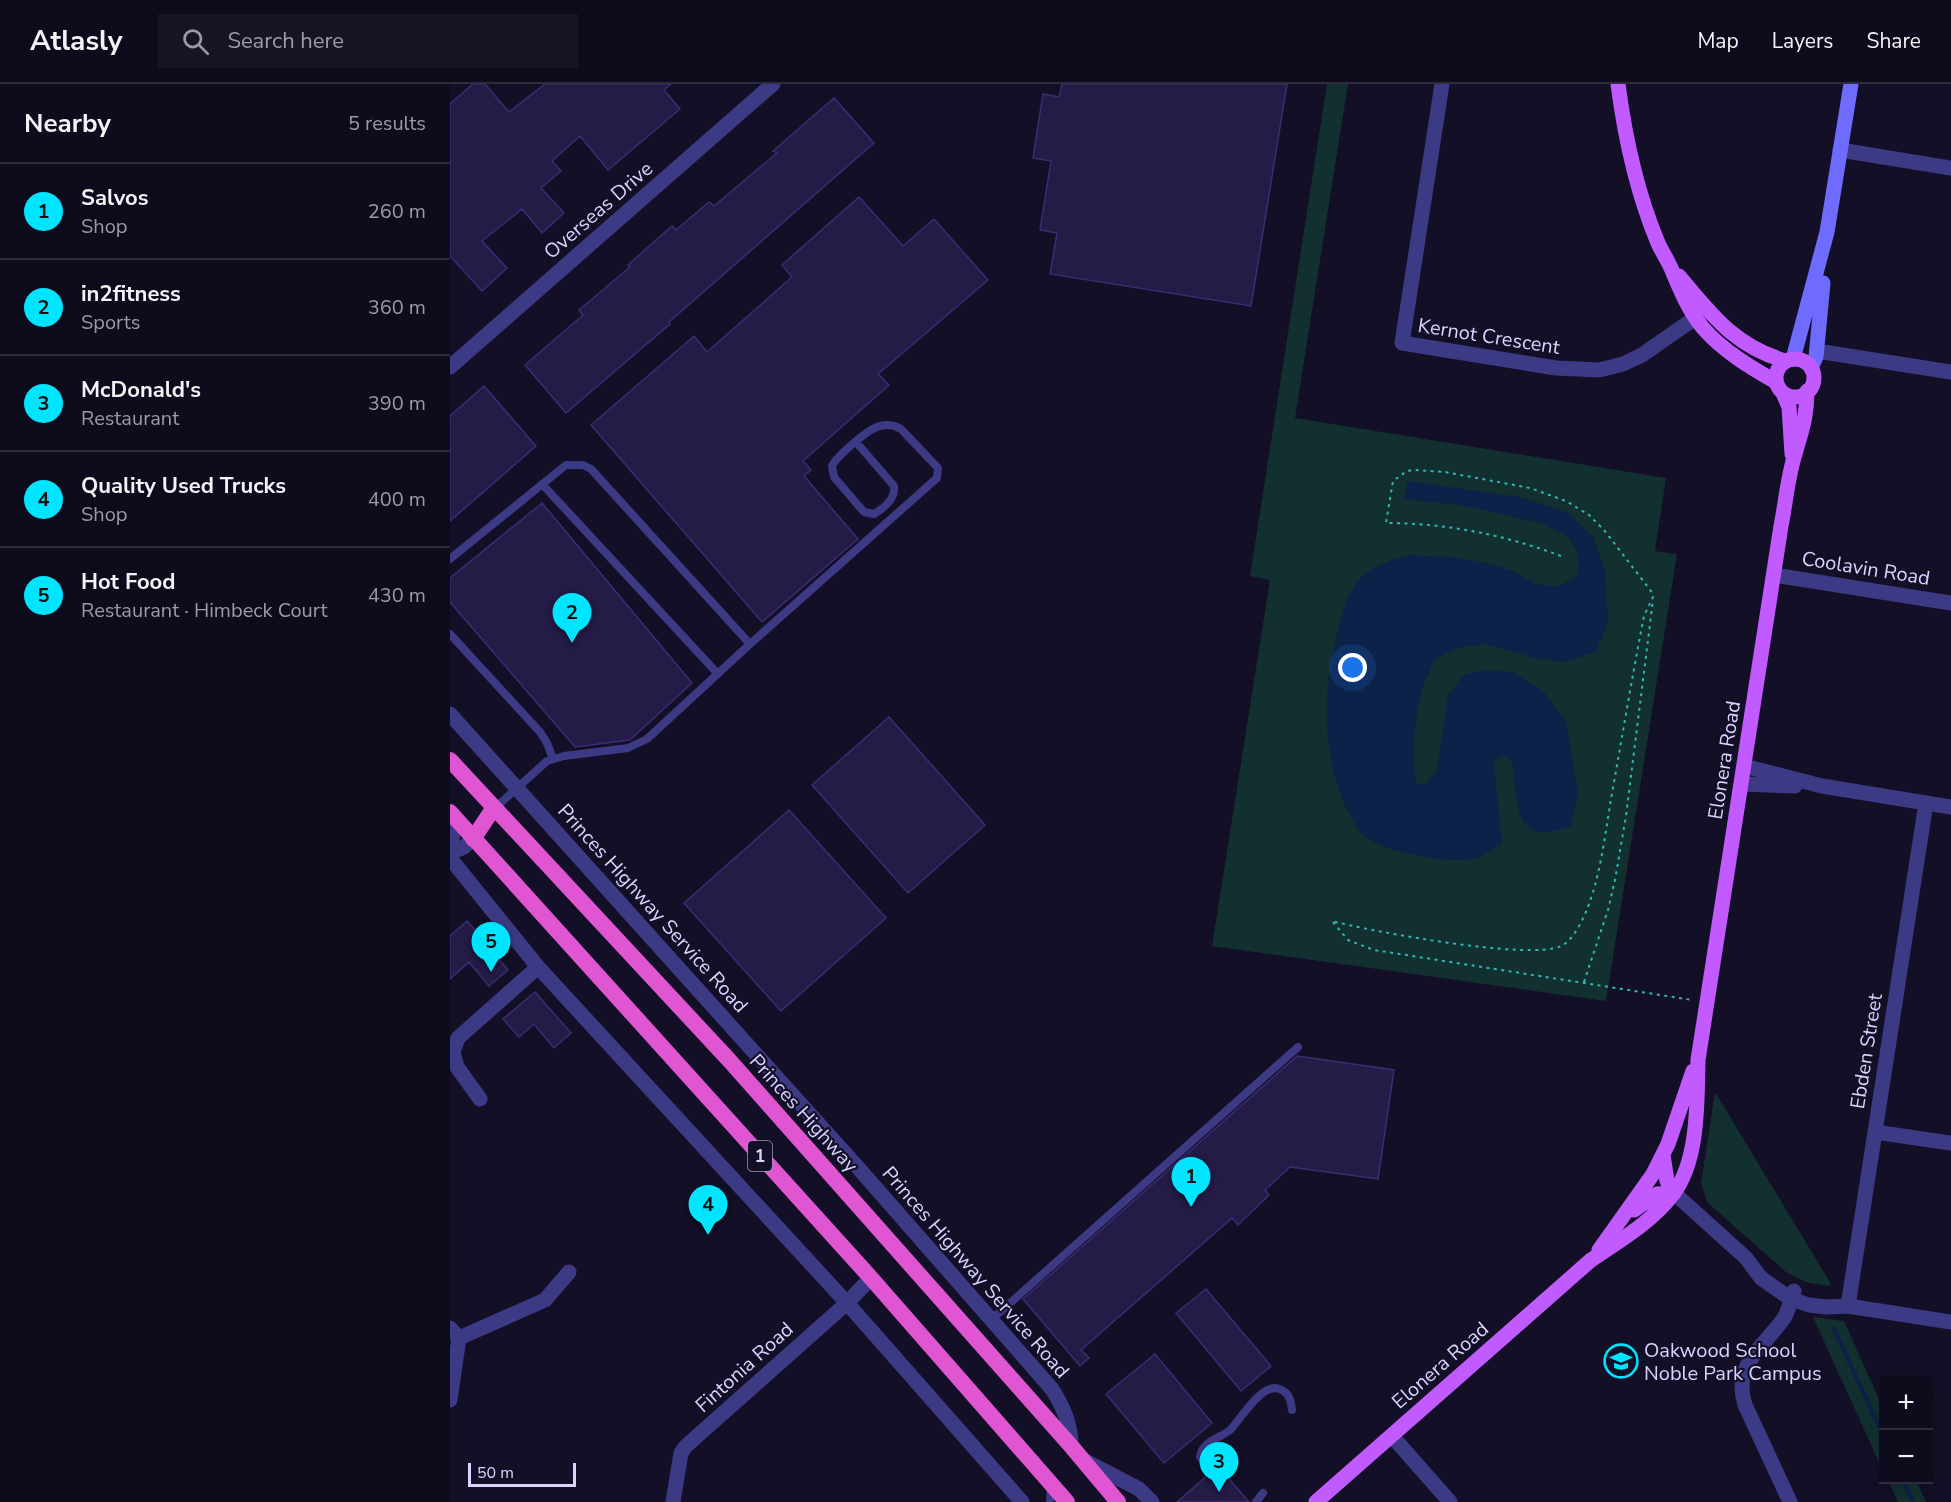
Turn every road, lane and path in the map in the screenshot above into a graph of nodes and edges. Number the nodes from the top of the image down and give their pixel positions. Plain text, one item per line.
1 (773, 84) edge
2 (1442, 84) edge
3 (1618, 84) edge
4 (1851, 84) edge
5 (1840, 150) junction
6 (1951, 168) edge
7 (1827, 232) junction
8 (1701, 313) junction
9 (1817, 351) junction
10 (1789, 360) junction
11 (450, 368) edge
12 (1811, 368) junction
13 (1951, 372) edge
14 (1780, 387) junction
15 (1807, 392) junction
16 (856, 442) junction
17 (1792, 466) junction
18 (542, 484) junction
19 (1561, 556) dead end
20 (450, 559) edge
21 (1774, 575) junction
22 (1653, 597) junction
23 (1951, 603) edge
24 (450, 634) edge
25 (750, 644) junction
26 (718, 674) junction
27 (450, 714) edge
28 (553, 759) junction
29 (450, 760) edge
30 (1744, 766) junction
31 (1741, 784) junction
32 (1822, 786) junction
33 (516, 787) junction
34 (1926, 803) junction
35 (1951, 807) edge
36 (494, 809) junction
37 (451, 814) edge
38 (473, 839) junction
39 (450, 846) edge
40 (450, 853) edge
41 (450, 858) edge
42 (538, 967) junction
43 (1584, 982) junction
44 (1707, 1002) junction
45 (1298, 1047) dead end
46 (1698, 1060) junction
47 (480, 1099) dead end
48 (1875, 1132) junction
49 (1951, 1143) edge
50 (1663, 1155) junction
51 (1674, 1193) junction
52 (1621, 1220) junction
53 (1591, 1260) junction
54 (569, 1272) dead end
55 (871, 1278) junction
56 (1792, 1295) junction
57 (847, 1303) junction
58 (1848, 1306) junction
59 (991, 1320) junction
60 (1951, 1322) edge
61 (455, 1333) edge
62 (450, 1400) edge
63 (1292, 1410) dead end
64 (1392, 1436) junction
65 (1071, 1446) junction
66 (1085, 1461) junction
67 (1211, 1472) dead end
68 (1052, 1482) junction
69 (1263, 1493) dead end
70 (673, 1502) edge
71 (1022, 1502) edge
72 (1050, 1502) edge
73 (1067, 1502) edge
74 (1118, 1502) edge
75 (1152, 1502) edge
76 (1256, 1502) edge
77 (1316, 1502) edge
78 (1450, 1502) edge
79 (1790, 1502) edge

1 - 11 street, Overseas Drive
2 - 8 street, Kernot Crescent
3 - 8 main road
4 - 5 main road
5 - 6 street
5 - 7 main road
7 - 9 main road
7 - 10 main road
8 - 10 main road
8 - 14 main road
9 - 12 main road
9 - 13 street
10 - 12 main road
10 - 14 main road
12 - 15 main road
14 - 15 main road
14 - 17 main road, Elonera Road
15 - 17 main road, Elonera Road
16 - 16 lane
16 - 25 lane
17 - 21 main road, Elonera Road
18 - 20 lane
18 - 25 lane
18 - 26 lane
19 - 22 path
21 - 23 street, Coolavin Road
21 - 30 main road, Elonera Road
22 - 43 path
22 - 43 path
24 - 28 lane
25 - 26 lane
26 - 28 lane
27 - 33 street, Princes Highway Service Road
28 - 33 lane
29 - 36 highway, Princes Highway / 1
30 - 31 main road, Elonera Road
30 - 32 street
31 - 32 street
31 - 44 main road, Elonera Road
32 - 34 street
33 - 36 lane
33 - 59 street, Princes Highway Service Road
34 - 35 street
34 - 48 street, Ebden Street
36 - 38 highway
36 - 65 highway, Princes Highway / 1
37 - 38 highway, 1
37 - 39 street
38 - 40 street
38 - 55 highway, 1
41 - 42 street
42 - 47 street
42 - 57 street
43 - 44 path
44 - 46 main road, Elonera Road
45 - 59 lane
46 - 50 main road, Elonera Road
46 - 51 main road, Elonera Road
48 - 49 street
48 - 58 street, Ebden Street
50 - 51 main road
50 - 52 main road, Elonera Road
51 - 52 main road
51 - 53 main road, Elonera Road
51 - 56 street
52 - 53 main road, Elonera Road
53 - 64 main road, Elonera Road
54 - 61 street
55 - 57 street, Fintonia Road
55 - 68 highway, 1
56 - 58 street
56 - 79 street
57 - 70 street, Fintonia Road
57 - 71 street
58 - 60 street
59 - 65 street, Princes Highway Service Road
61 - 62 street
63 - 67 lane
64 - 77 main road, Elonera Road
64 - 78 street
65 - 66 highway, Princes Highway / 1
66 - 74 highway, Princes Highway / 1
66 - 75 street
68 - 72 lane
68 - 73 highway, 1
69 - 76 lane

